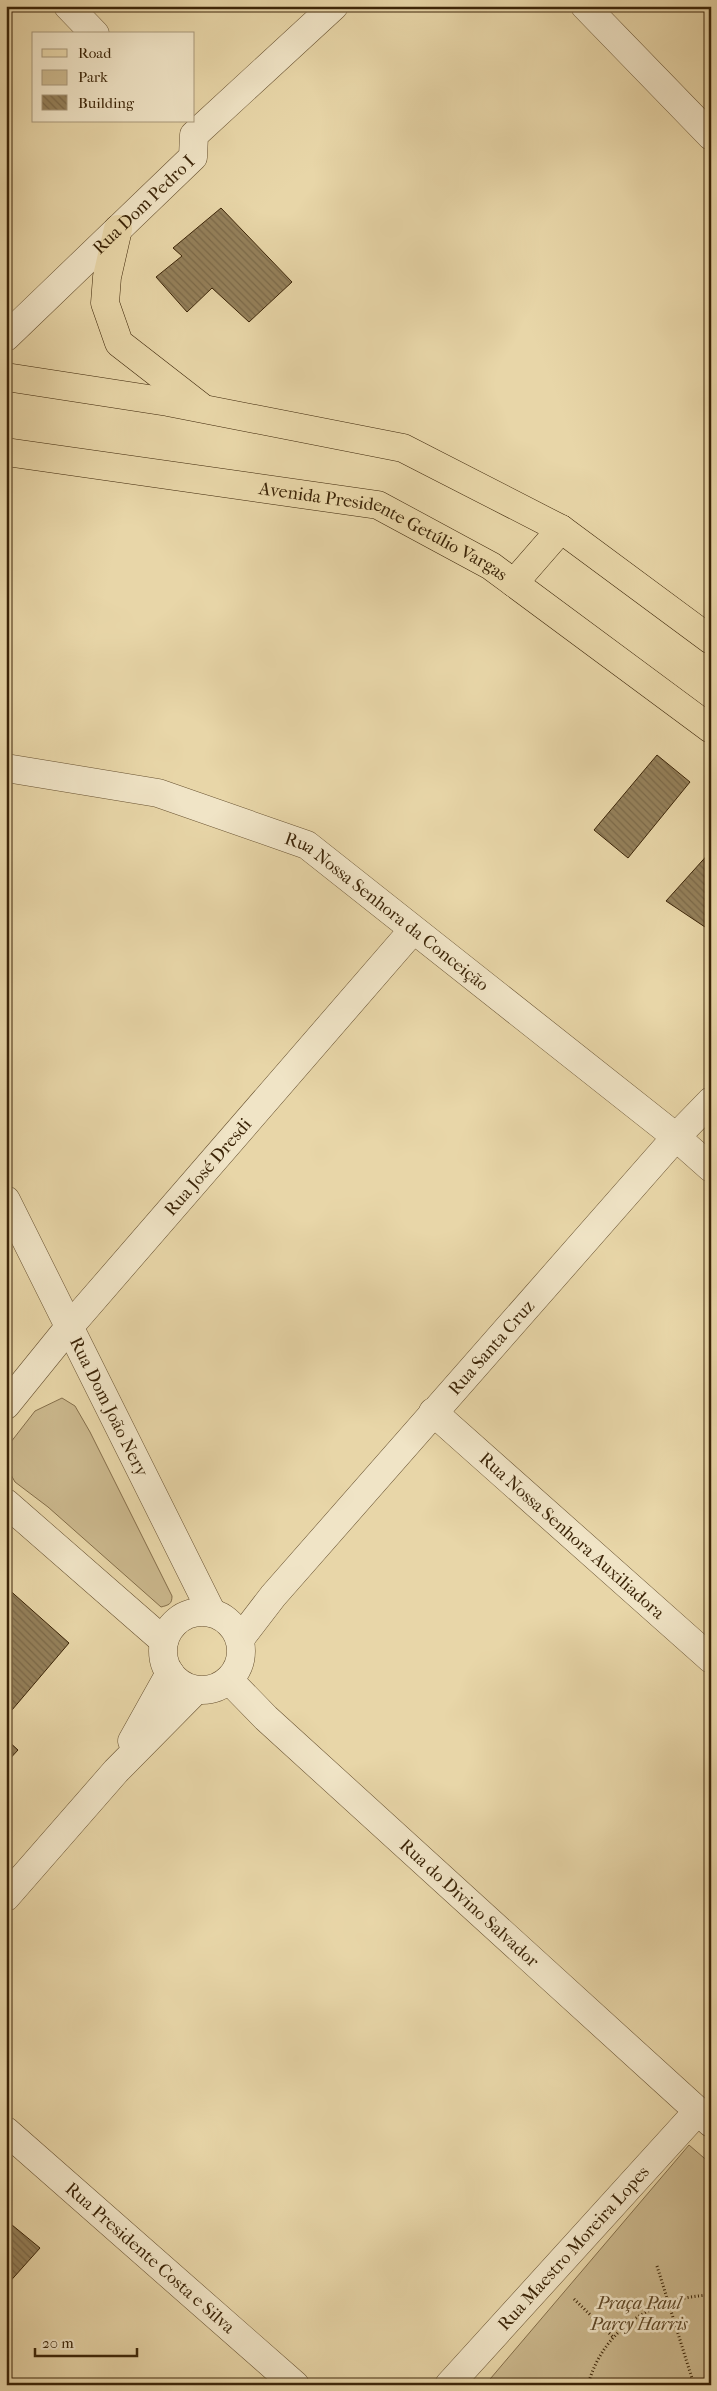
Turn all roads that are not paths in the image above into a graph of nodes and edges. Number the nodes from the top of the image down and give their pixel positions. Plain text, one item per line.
1 (68, 6) edge
2 (334, 6) edge
3 (585, 6) edge
4 (93, 32) edge
5 (188, 128) edge
6 (711, 136) edge
7 (118, 229) junction
8 (6, 337) edge
9 (6, 377) edge
10 (205, 410) junction
11 (6, 452) edge
12 (561, 529) junction
13 (514, 583) junction
14 (711, 640) edge
15 (711, 729) edge
16 (6, 768) edge
17 (413, 930) junction
18 (711, 1101) edge
19 (676, 1137) junction
20 (711, 1168) edge
21 (6, 1200) edge
22 (70, 1326) junction
23 (6, 1405) edge
24 (433, 1412) junction
25 (6, 1504) edge
26 (273, 1596) junction
27 (218, 1615) junction
28 (240, 1639) junction
29 (164, 1641) junction
30 (711, 1659) edge
31 (170, 1673) junction
32 (229, 1680) junction
33 (196, 1690) junction
34 (116, 1771) junction
35 (6, 1897) edge
36 (704, 2118) edge
37 (6, 2131) edge
38 (295, 2385) edge
39 (449, 2385) edge

1 - 4 street
2 - 5 street, Rua Dom Pedro I
3 - 6 street
5 - 7 street, Rua Dom Pedro I
7 - 8 street, Rua Dom Pedro I
7 - 10 main road
9 - 10 main road
10 - 12 main road
11 - 13 main road, Avenida Presidente Getúlio Vargas
12 - 13 main road
12 - 14 main road
13 - 15 main road, Avenida Presidente Getúlio Vargas
16 - 17 street, Rua Nossa Senhora da Conceição
17 - 19 street, Rua Nossa Senhora da Conceição
17 - 22 street, Rua José Dresdi
18 - 19 street, Rua Santa Cruz
19 - 20 street, Rua Nossa Senhora da Conceição
19 - 24 street, Rua Santa Cruz
21 - 22 street, Rua Dom João Nery
22 - 23 street, Rua José Dresdi
22 - 27 street, Rua Dom João Nery
24 - 26 street, Rua Santa Cruz
24 - 30 street, Rua Nossa Senhora Auxiliadora
25 - 29 street
26 - 27 street, Rua Santa Cruz
26 - 28 street, Rua Santa Cruz
27 - 28 street
27 - 29 street
28 - 32 street
29 - 31 street
31 - 33 street
31 - 34 street
32 - 33 street
32 - 36 street, Rua do Divino Salvador
33 - 34 street
34 - 35 street
36 - 39 street, Rua Maestro Moreira Lopes
37 - 38 street, Rua Presidente Costa e Silva

